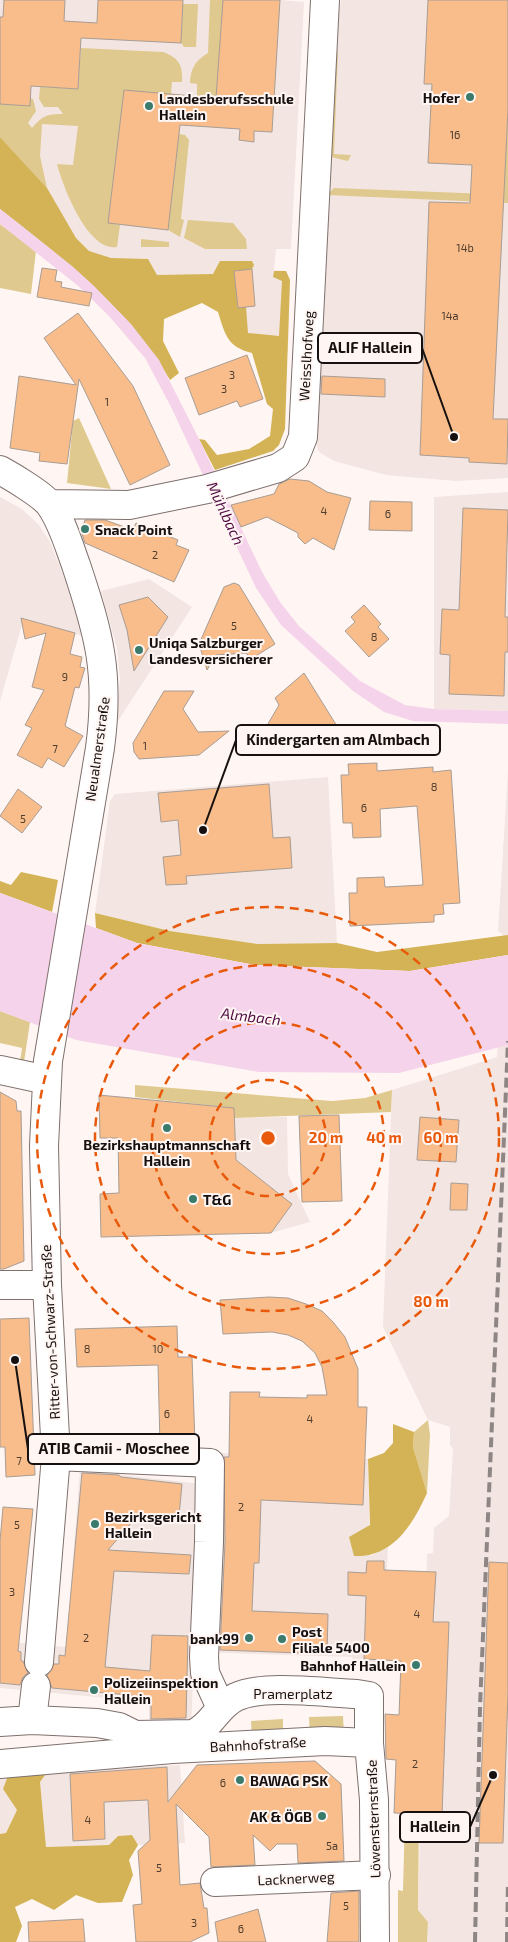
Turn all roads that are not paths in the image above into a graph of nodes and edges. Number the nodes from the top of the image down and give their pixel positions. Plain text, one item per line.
1 (325, 0) edge
2 (0, 470) edge
3 (50, 504) junction
4 (48, 1062) junction
5 (0, 1070) edge
6 (0, 1285) edge
7 (47, 1285) junction
8 (56, 1456) junction
9 (369, 1696) joint
10 (221, 1708) junction
11 (32, 1720) junction
12 (0, 1722) edge
13 (369, 1743) junction
14 (147, 1744) junction
15 (0, 1764) edge
16 (376, 1875) junction
17 (215, 1882) dead end
18 (375, 1942) edge

1 - 3 street, Weisslhofweg
2 - 3 street
3 - 4 street, Neualmerstraße
4 - 5 street
4 - 7 street, Ritter-von-Schwarz-Straße
6 - 7 street
7 - 8 street, Ritter-von-Schwarz-Straße
8 - 10 street
8 - 11 street, Ritter-von-Schwarz-Straße
9 - 10 street, Pramerplatz
9 - 13 street, Löwensternstraße
10 - 14 street, Pramerplatz
11 - 12 street
11 - 14 street
13 - 14 street, Bahnhofstraße
13 - 16 street, Löwensternstraße
14 - 15 street, Bahnhofstraße
16 - 17 street, Lacknerweg
16 - 18 street, Löwensternstraße

